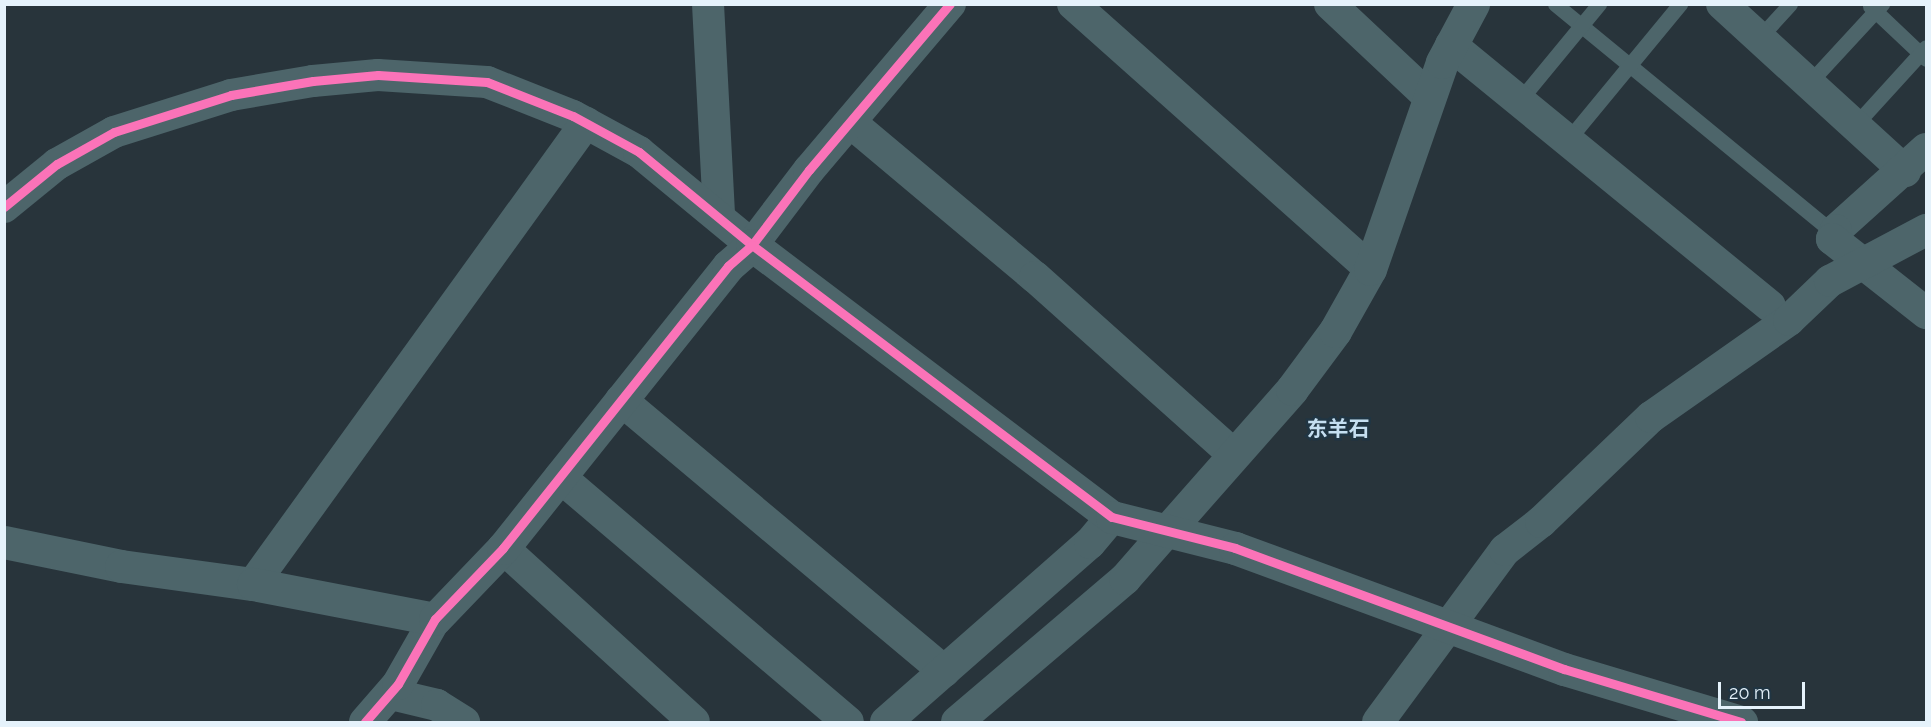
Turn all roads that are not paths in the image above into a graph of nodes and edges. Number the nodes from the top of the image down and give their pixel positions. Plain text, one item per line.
1 (708, 4) edge
2 (950, 4) edge
3 (1073, 4) edge
4 (1330, 4) edge
5 (1473, 4) edge
6 (1555, 4) edge
7 (1599, 4) edge
8 (1680, 4) edge
9 (1722, 4) edge
10 (1790, 4) edge
11 (1875, 7) edge
12 (1581, 26) junction
13 (1759, 38) junction
14 (1451, 45) junction
15 (1924, 53) edge
16 (1629, 65) junction
17 (1809, 83) junction
18 (1430, 98) junction
19 (1520, 101) junction
20 (850, 122) junction
21 (586, 123) junction
22 (1855, 125) junction
23 (1567, 141) junction
24 (1926, 149) edge
25 (1905, 171) junction
26 (4, 207) edge
27 (719, 217) junction
28 (1926, 230) edge
29 (1835, 234) junction
30 (752, 245) junction
31 (1863, 261) junction
32 (1370, 269) junction
33 (1770, 306) dead end
34 (1926, 313) edge
35 (621, 400) junction
36 (1234, 455) junction
37 (560, 477) junction
38 (1112, 517) junction
39 (1167, 531) junction
40 (4, 542) edge
41 (503, 548) junction
42 (253, 584) junction
43 (435, 619) junction
44 (1451, 624) junction
45 (944, 671) junction
46 (391, 694) junction
47 (365, 723) edge
48 (464, 723) edge
49 (694, 723) edge
50 (848, 723) edge
51 (886, 723) edge
52 (957, 723) edge
53 (1378, 723) edge
54 (1741, 723) edge

1 - 27 street
2 - 20 street
3 - 32 street
4 - 18 street
5 - 14 street
6 - 12 lane
7 - 12 lane
8 - 16 lane
9 - 13 street
10 - 13 lane
11 - 15 lane
11 - 17 lane
12 - 16 lane
12 - 19 lane
13 - 17 street
14 - 18 street
14 - 19 street
15 - 22 lane
16 - 23 lane
16 - 29 lane
17 - 22 street
18 - 32 street
19 - 23 street
20 - 30 street
20 - 36 street
21 - 26 street
21 - 27 street
21 - 42 street
22 - 25 street
23 - 33 street
24 - 25 street
25 - 29 street
27 - 30 street
28 - 31 street
29 - 31 street
30 - 35 street
30 - 38 street
31 - 34 street
31 - 44 street
32 - 36 street
35 - 37 street
35 - 45 street
36 - 39 street
37 - 41 street
37 - 50 street
38 - 39 street
38 - 45 street
39 - 44 street
39 - 52 street
40 - 42 street
41 - 43 street
41 - 49 street
42 - 43 street
43 - 46 street
44 - 53 street
44 - 54 street
45 - 51 street
46 - 47 street
46 - 48 street

